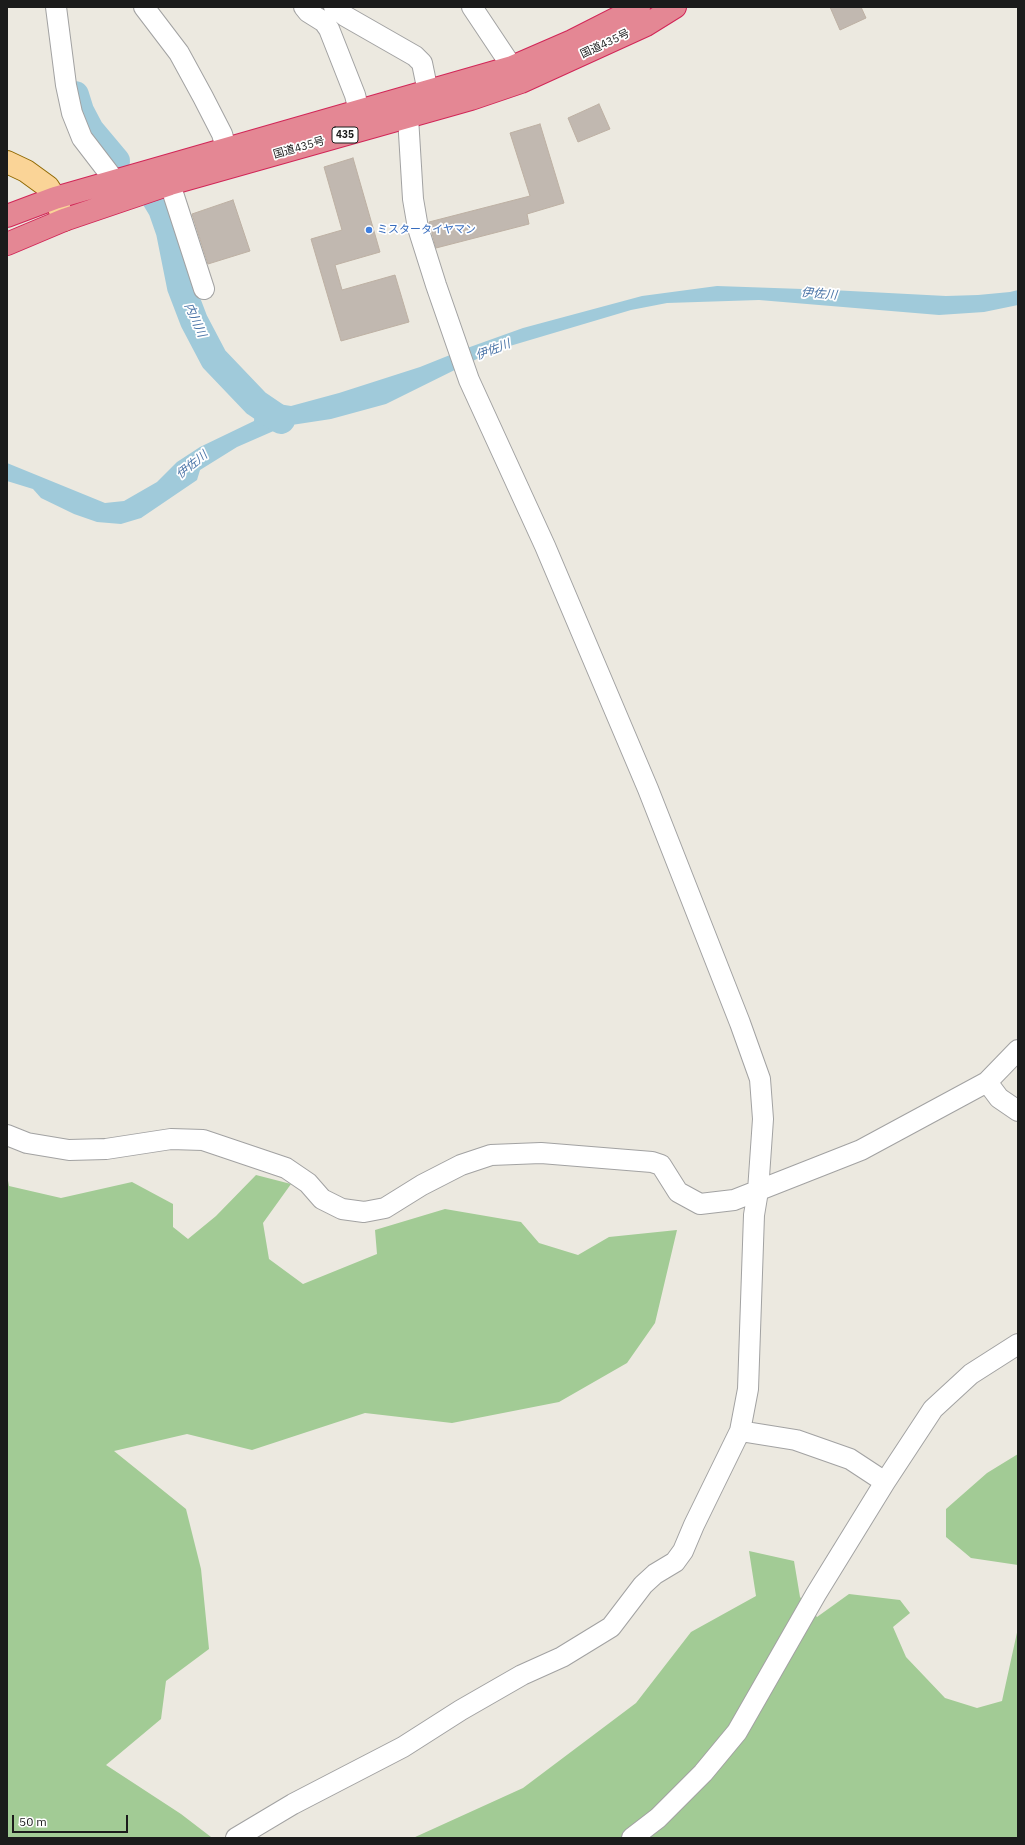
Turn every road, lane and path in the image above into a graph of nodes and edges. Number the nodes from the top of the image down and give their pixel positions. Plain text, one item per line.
1 (56, 7) edge
2 (144, 7) edge
3 (304, 7) edge
4 (334, 7) edge
5 (472, 7) edge
6 (675, 7) edge
7 (630, 9) edge
8 (512, 67) junction
9 (428, 92) junction
10 (406, 108) junction
11 (359, 111) junction
12 (226, 148) junction
13 (7, 162) edge
14 (115, 181) junction
15 (170, 184) junction
16 (55, 198) junction
17 (7, 216) edge
18 (64, 220) junction
19 (7, 244) edge
20 (204, 289) dead end
21 (1018, 1050) edge
22 (987, 1082) junction
23 (1018, 1112) edge
24 (7, 1135) edge
25 (758, 1191) junction
26 (1018, 1344) edge
27 (740, 1431) junction
28 (885, 1482) junction
29 (236, 1838) edge
30 (632, 1838) edge

1 - 14 street
2 - 12 street
3 - 11 street
4 - 9 street
5 - 8 street
6 - 10 highway, 国道435号 / 435
7 - 8 highway, 国道435号 / 435
8 - 9 highway, 国道435号 / 435
9 - 10 highway, 国道435号 / 435
10 - 11 highway, 国道435号 / 435
10 - 15 highway, 国道435号 / 435
10 - 25 street
11 - 12 highway, 国道435号 / 435
12 - 14 highway, 国道435号 / 435
13 - 16 main road
14 - 16 highway, 国道435号 / 435
15 - 18 highway, 国道435号 / 435
15 - 20 street
16 - 17 highway, 国道435号 / 435
16 - 18 main road
18 - 19 highway, 国道435号 / 435
21 - 22 street
22 - 23 street
22 - 25 street
24 - 25 street
25 - 27 street
26 - 28 street
27 - 28 street
27 - 29 street
28 - 30 street

